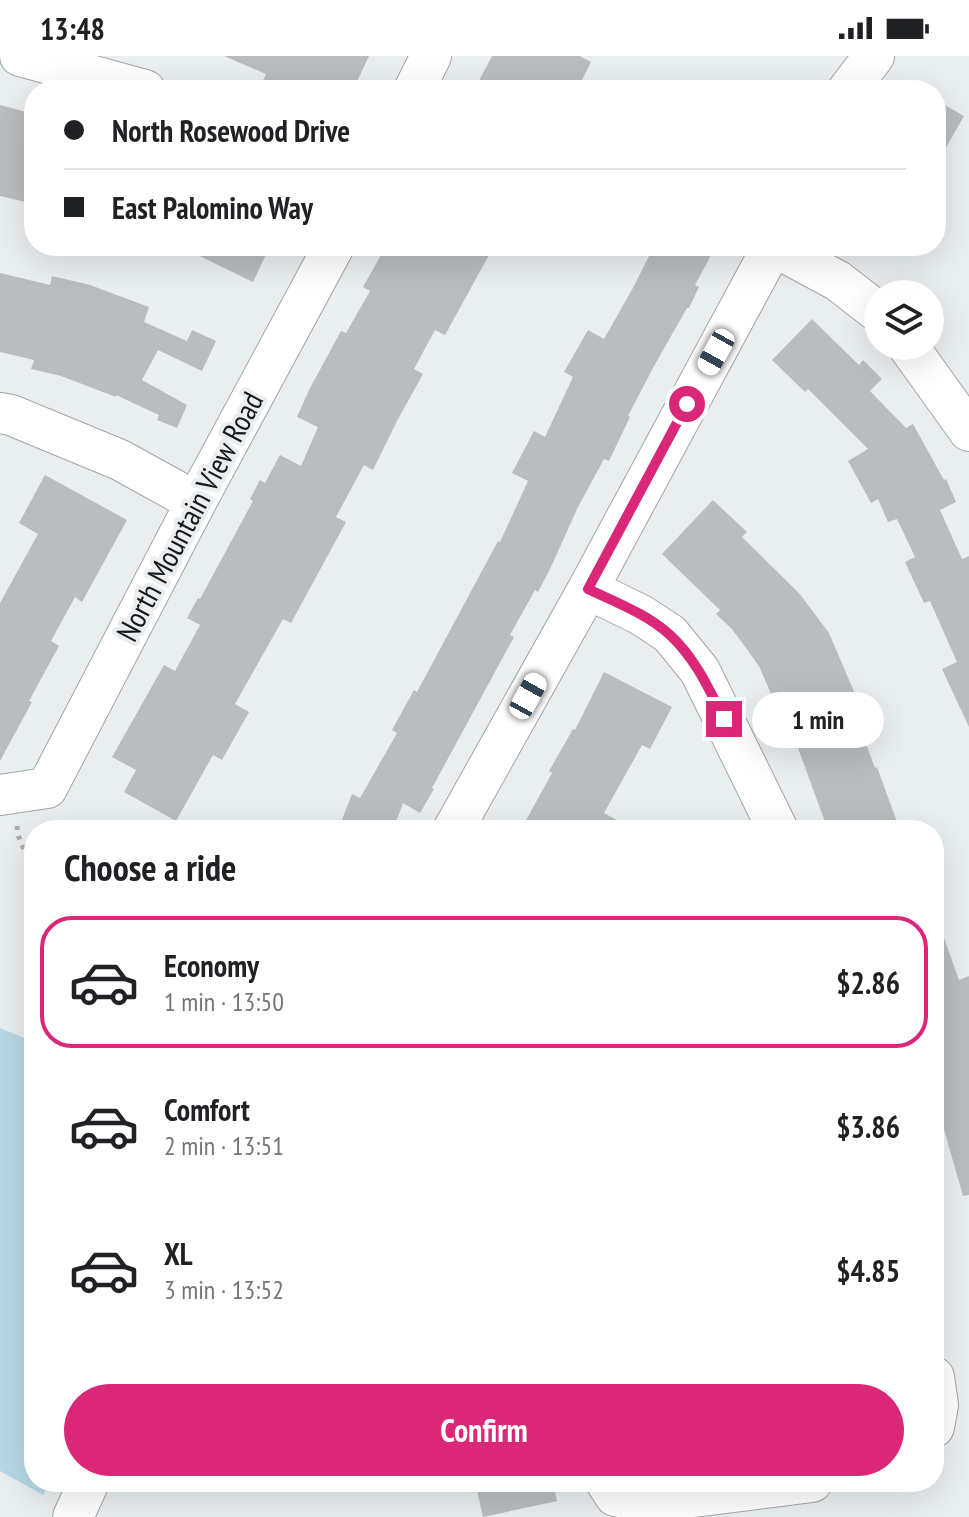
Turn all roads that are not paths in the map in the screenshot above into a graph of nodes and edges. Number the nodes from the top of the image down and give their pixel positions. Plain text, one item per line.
1 (20, 56) edge
2 (431, 56) edge
3 (874, 56) edge
4 (108, 80) edge
5 (419, 80) edge
6 (856, 80) edge
7 (329, 256) edge
8 (768, 256) edge
9 (792, 256) edge
10 (864, 301) edge
11 (918, 360) edge
12 (0, 413) edge
13 (969, 431) edge
14 (196, 502) junction
15 (588, 589) junction
16 (20, 792) edge
17 (459, 820) edge
18 (773, 820) edge
19 (84, 1492) edge
20 (618, 1492) edge
21 (733, 1492) edge
22 (73, 1517) edge

1 - 4 street
2 - 5 street
3 - 6 street
7 - 14 street, North Mountain View Road
8 - 15 street
9 - 10 street
11 - 13 street
12 - 14 street
14 - 16 street, North Mountain View Road
15 - 17 street
15 - 18 street
19 - 22 street
20 - 21 street

